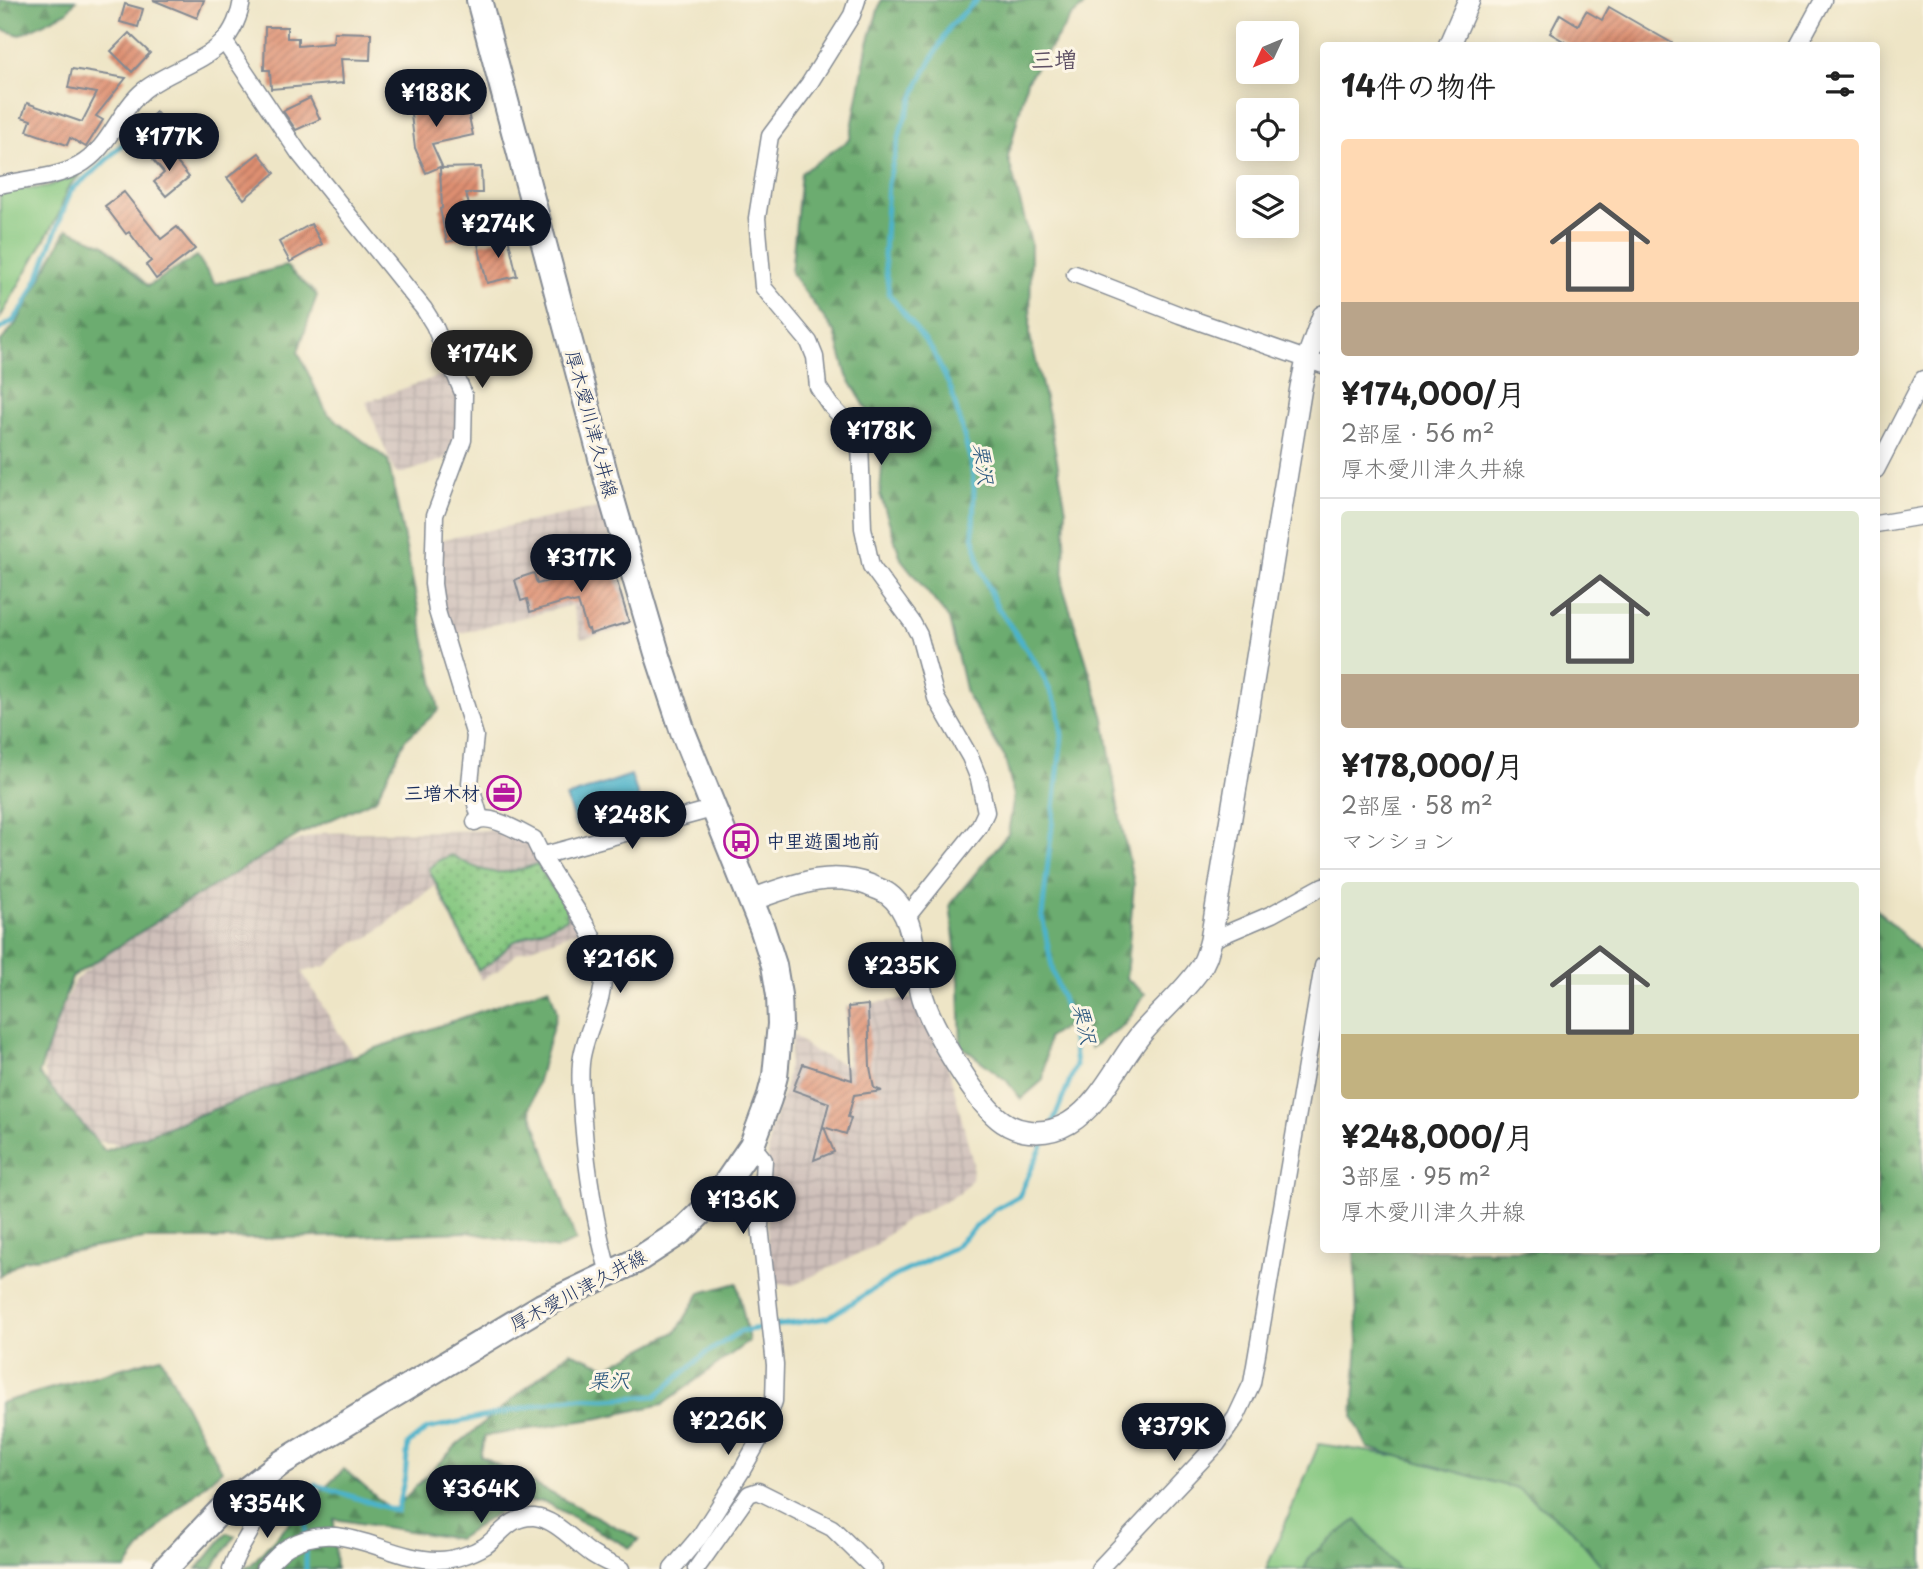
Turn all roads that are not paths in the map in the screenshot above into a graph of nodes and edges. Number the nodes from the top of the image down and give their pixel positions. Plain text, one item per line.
1 (242, 0) edge
2 (479, 0) edge
3 (857, 0) edge
4 (1469, 0) edge
5 (1823, 0) edge
6 (224, 41) junction
7 (1451, 42) edge
8 (1800, 42) edge
9 (0, 184) edge
10 (1076, 274) dead end
11 (1320, 333) edge
12 (1315, 362) edge
13 (1923, 379) edge
14 (1880, 462) edge
15 (1923, 516) edge
16 (1880, 523) edge
17 (712, 809) junction
18 (541, 856) junction
19 (1320, 888) edge
20 (751, 900) junction
21 (906, 918) junction
22 (1211, 940) junction
23 (1320, 984) edge
24 (752, 1145) junction
25 (609, 1274) junction
26 (251, 1484) junction
27 (164, 1569) edge
28 (230, 1569) edge
29 (264, 1569) edge
30 (621, 1569) edge
31 (672, 1569) edge
32 (696, 1569) edge
33 (874, 1569) edge
34 (1099, 1569) edge

1 - 6 street
2 - 17 main road, 厚木愛川津久井線
3 - 21 street
4 - 7 street
5 - 8 street
6 - 9 street
6 - 18 street
10 - 12 street
11 - 12 street
12 - 22 street
13 - 14 street
15 - 16 street
17 - 18 street
17 - 20 main road, 厚木愛川津久井線
18 - 25 street
19 - 22 street
20 - 21 street
20 - 24 main road, 厚木愛川津久井線
21 - 22 street
23 - 34 street
24 - 25 main road, 厚木愛川津久井線
24 - 31 street
25 - 26 main road, 厚木愛川津久井線
26 - 27 main road, 厚木愛川津久井線
26 - 28 street
29 - 30 street
32 - 33 street

